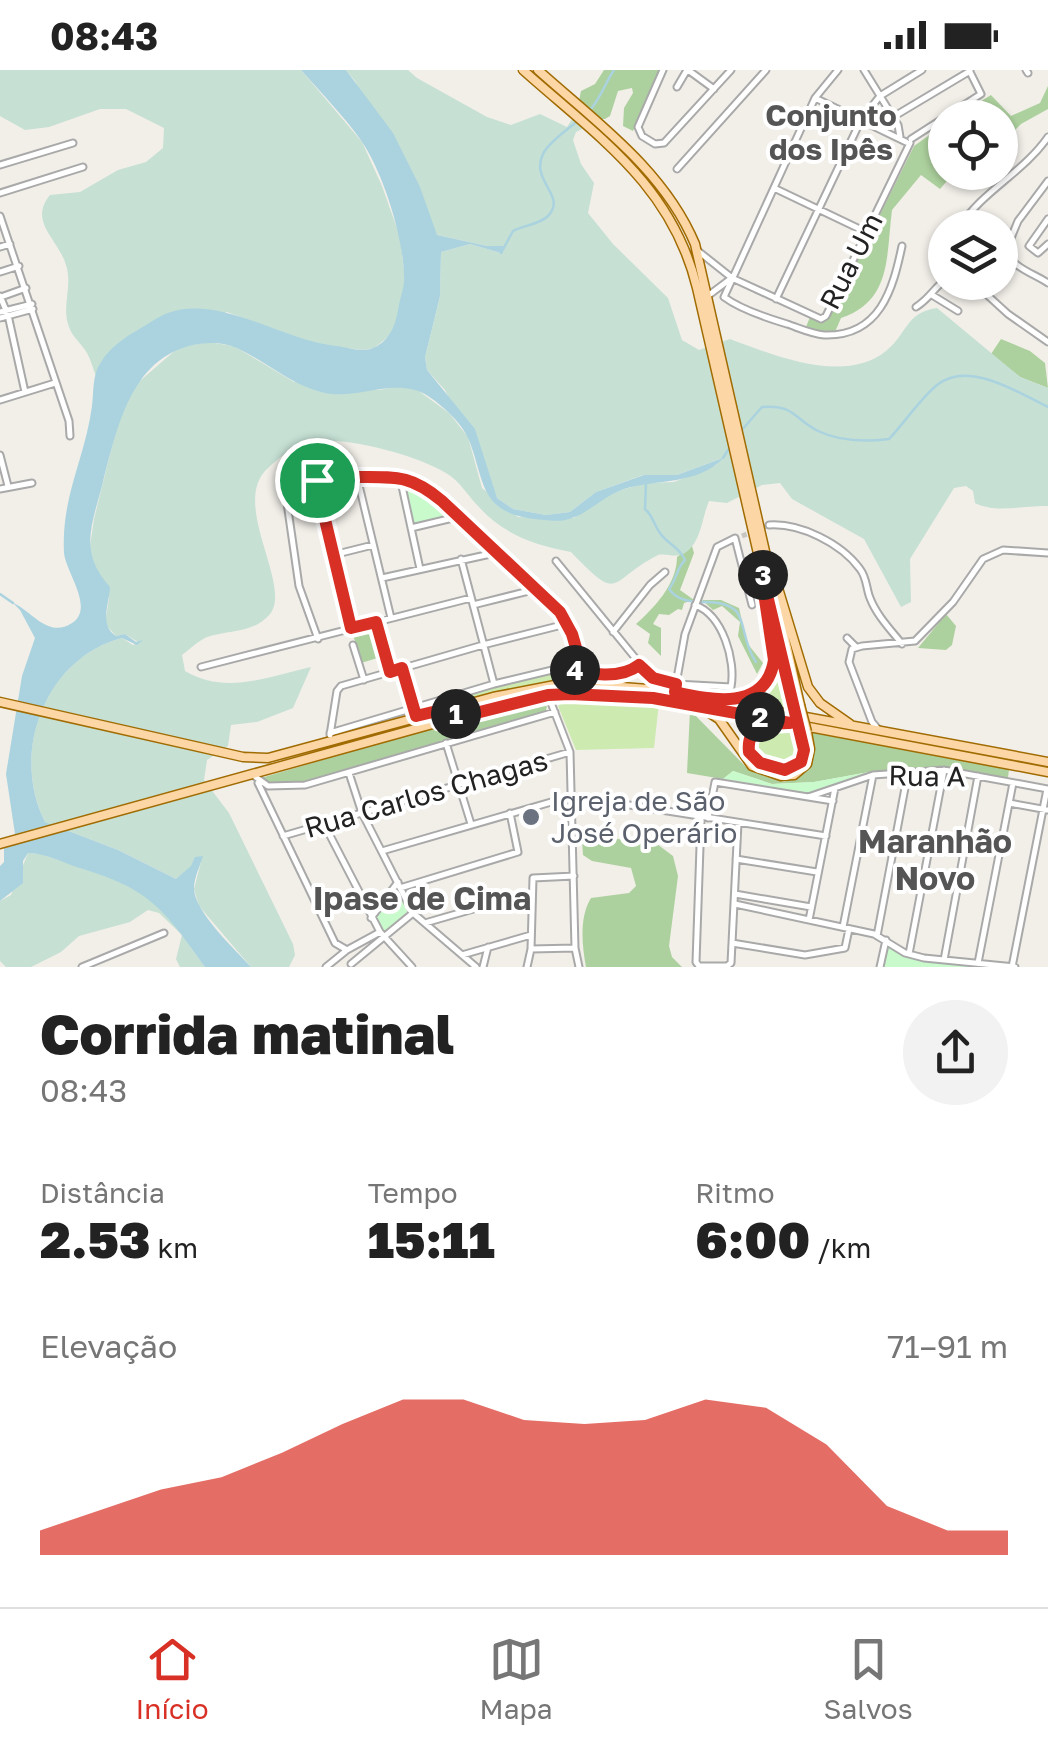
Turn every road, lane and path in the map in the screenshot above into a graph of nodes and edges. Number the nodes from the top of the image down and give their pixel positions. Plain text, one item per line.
1 (523, 70) edge
2 (663, 70) edge
3 (688, 70) edge
4 (731, 70) edge
5 (766, 70) edge
6 (838, 70) edge
7 (864, 70) edge
8 (922, 70) edge
9 (969, 70) edge
10 (540, 71) edge
11 (549, 87) junction
12 (677, 88) dead end
13 (714, 89) junction
14 (880, 96) junction
15 (815, 98) junction
16 (892, 117) junction
17 (860, 120) junction
18 (598, 131) junction
19 (1048, 137) edge
20 (908, 141) junction
21 (72, 143) dead end
22 (1041, 146) junction
23 (1048, 152) edge
24 (0, 165) edge
25 (83, 167) dead end
26 (677, 169) dead end
27 (1048, 181) edge
28 (774, 188) junction
29 (0, 192) edge
30 (818, 209) junction
31 (972, 210) edge
32 (0, 216) edge
33 (1048, 218) edge
34 (865, 232) junction
35 (10, 244) junction
36 (1048, 244) edge
37 (902, 246) dead end
38 (0, 247) edge
39 (698, 251) junction
40 (18, 266) junction
41 (0, 272) edge
42 (732, 278) junction
43 (1048, 283) edge
44 (26, 288) junction
45 (709, 295) junction
46 (0, 297) edge
47 (928, 298) edge
48 (776, 299) junction
49 (941, 300) edge
50 (993, 300) edge
51 (33, 306) junction
52 (916, 306) dead end
53 (958, 310) dead end
54 (4, 314) edge
55 (714, 338) junction
56 (1048, 342) edge
57 (55, 383) junction
58 (25, 392) junction
59 (0, 400) edge
60 (70, 436) dead end
61 (0, 455) edge
62 (357, 477) junction
63 (400, 477) junction
64 (284, 482) dead end
65 (32, 483) dead end
66 (8, 487) junction
67 (0, 489) edge
68 (750, 503) junction
69 (456, 517) junction
70 (769, 525) tunnel mouth
71 (411, 528) junction
72 (374, 545) junction
73 (494, 553) junction
74 (1048, 553) edge
75 (332, 555) junction
76 (758, 555) junction
77 (461, 559) junction
78 (556, 561) dead end
79 (764, 564) junction
80 (420, 569) junction
81 (664, 572) dead end
82 (382, 578) junction
83 (746, 580) junction
84 (537, 590) junction
85 (472, 601) junction
86 (697, 602) junction
87 (752, 605) dead end
88 (391, 618) junction
89 (376, 622) junction
90 (568, 624) junction
91 (351, 628) junction
92 (613, 632) junction
93 (318, 639) junction
94 (845, 641) dead end
95 (902, 644) junction
96 (353, 645) dead end
97 (483, 645) junction
98 (853, 649) junction
99 (639, 665) junction
100 (568, 666) junction
101 (201, 668) dead end
102 (402, 668) junction
103 (390, 672) junction
104 (364, 680) junction
105 (494, 684) junction
106 (676, 688) junction
107 (548, 695) junction
108 (5, 702) edge
109 (724, 702) junction
110 (696, 705) junction
111 (458, 706) junction
112 (414, 712) junction
113 (555, 712) junction
114 (440, 722) junction
115 (790, 723) junction
116 (382, 726) junction
117 (854, 726) junction
118 (881, 731) junction
119 (803, 732) junction
120 (330, 738) junction
121 (363, 744) junction
122 (446, 744) junction
123 (570, 752) junction
124 (1048, 762) edge
125 (944, 770) junction
126 (348, 772) junction
127 (908, 772) junction
128 (1048, 772) edge
129 (873, 775) junction
130 (978, 776) junction
131 (254, 777) junction
132 (1013, 783) junction
133 (458, 784) junction
134 (835, 788) junction
135 (1047, 789) edge
136 (572, 796) junction
137 (808, 797) junction
138 (833, 802) junction
139 (1009, 803) junction
140 (1046, 810) edge
141 (362, 813) junction
142 (510, 813) junction
143 (704, 818) junction
144 (738, 823) junction
145 (324, 824) junction
146 (470, 824) junction
147 (283, 836) junction
148 (826, 836) junction
149 (0, 844) edge
150 (382, 851) junction
151 (736, 858) junction
152 (818, 873) junction
153 (574, 876) junction
154 (399, 885) junction
155 (532, 892) junction
156 (735, 894) junction
157 (735, 904) junction
158 (812, 907) junction
159 (413, 913) junction
160 (371, 918) junction
161 (809, 920) junction
162 (425, 923) junction
163 (846, 928) junction
164 (164, 933) dead end
165 (382, 935) junction
166 (532, 935) junction
167 (876, 936) junction
168 (886, 940) junction
169 (732, 943) junction
170 (488, 948) junction
171 (531, 948) junction
172 (575, 948) junction
173 (347, 950) junction
174 (909, 954) junction
175 (462, 955) junction
176 (944, 960) junction
177 (978, 963) junction
178 (351, 966) edge
179 (1001, 966) edge
180 (82, 967) edge
181 (326, 967) edge
182 (412, 967) edge
183 (480, 967) edge
184 (526, 967) edge
185 (579, 967) edge
186 (880, 967) edge
187 (1014, 967) edge

1 - 11 main road
2 - 13 street
3 - 12 street
3 - 13 street
4 - 13 street
5 - 26 street
6 - 15 street
7 - 14 street
8 - 14 street
9 - 16 street
9 - 20 street, Rua Um
10 - 11 main road
11 - 18 main road
14 - 16 street
14 - 17 street
15 - 17 street
15 - 28 street
16 - 20 street
17 - 20 street
17 - 30 street
18 - 39 main road
18 - 55 main road
19 - 22 street
20 - 34 street, Rua Um
21 - 24 street
22 - 23 street
22 - 31 street
25 - 29 street
27 - 43 street
28 - 30 street
28 - 42 street
30 - 34 street
30 - 48 street
32 - 35 street
33 - 36 street
34 - 48 street, Rua Um
35 - 38 street
35 - 40 street
37 - 42 street
39 - 42 street
39 - 45 main road
40 - 41 street
40 - 44 street
42 - 45 street
42 - 48 street
44 - 46 street
44 - 51 street
45 - 55 main road
46 - 54 street
47 - 52 street
49 - 53 street
50 - 56 street
51 - 54 street
51 - 57 street
54 - 58 street
55 - 68 main road
57 - 58 street
57 - 60 street
58 - 59 street
61 - 66 street
62 - 63 street
62 - 72 street
62 - 75 street
63 - 69 street
63 - 71 street
64 - 93 street
65 - 66 street
66 - 67 street
68 - 76 main road
68 - 79 main road
69 - 71 street
69 - 73 street
70 - 95 street
71 - 80 street
72 - 75 street
72 - 82 street
73 - 77 street
73 - 84 street
74 - 95 street
75 - 91 street
76 - 79 main road
76 - 83 street
77 - 80 street
77 - 85 street
78 - 92 street
79 - 109 main road
79 - 117 main road
79 - 119 main road, bridge
80 - 82 street
81 - 92 street
82 - 88 street
83 - 86 street
83 - 87 street
84 - 85 street
84 - 90 street
85 - 88 street
85 - 97 street
86 - 106 street
86 - 106 street
88 - 89 street
89 - 91 street
89 - 103 street
90 - 97 street
90 - 100 street
91 - 93 street
92 - 99 street
93 - 101 street
94 - 98 street
95 - 98 street
96 - 104 street
97 - 102 street
97 - 105 street
98 - 118 street
99 - 100 street
99 - 106 street
100 - 105 street
102 - 103 street
102 - 112 street
103 - 104 street
104 - 120 street
105 - 112 street
106 - 109 main road
106 - 111 main road
107 - 110 main road
107 - 113 street
107 - 114 main road
108 - 120 main road
109 - 117 main road
110 - 115 main road
110 - 119 main road
111 - 112 main road
111 - 114 main road
112 - 116 main road
112 - 120 street
113 - 122 street
113 - 123 street
114 - 121 main road
115 - 119 main road
115 - 128 main road
116 - 120 main road
116 - 121 main road
117 - 118 main road
118 - 124 main road
121 - 131 main road
122 - 126 street
122 - 133 street
123 - 133 street, Rua Carlos Chagas
123 - 136 street
125 - 127 street, Rua A
125 - 130 street, Rua A
125 - 174 street
126 - 131 street
126 - 141 street
127 - 129 street, Rua A
127 - 167 street
129 - 134 street, Rua A
129 - 163 street
130 - 132 street, Rua A
130 - 176 street
131 - 147 street
131 - 149 main road
132 - 135 street, Rua A
132 - 139 street
133 - 141 street, Rua Carlos Chagas
133 - 146 street
134 - 137 street, Rua A
134 - 138 street
135 - 140 street
136 - 142 street
136 - 143 street
136 - 153 street
137 - 138 street, Rua A
137 - 143 street, Rua A
138 - 148 street
139 - 140 street
139 - 177 street
140 - 187 street
141 - 145 street, Rua Carlos Chagas
141 - 150 street
142 - 146 street
142 - 154 street
143 - 144 street
143 - 169 street
144 - 148 street
144 - 151 street
145 - 147 street, Rua Carlos Chagas
145 - 160 street
146 - 150 street
147 - 173 street
148 - 152 street
150 - 154 street
151 - 152 street
151 - 156 street
152 - 158 street
153 - 155 street
153 - 172 street
154 - 159 street
154 - 160 street
155 - 162 street
155 - 166 street
156 - 157 street
156 - 158 street
157 - 161 street
157 - 169 street
158 - 161 street
159 - 162 street
159 - 165 street
160 - 165 street
161 - 163 street
162 - 175 street
163 - 167 street
163 - 169 street
164 - 180 street
165 - 173 street
165 - 178 street
165 - 182 street
166 - 170 street
166 - 171 street
167 - 168 street
168 - 174 street
168 - 186 street
170 - 175 street
170 - 183 street
171 - 172 street
171 - 184 street
172 - 185 street
173 - 178 street
173 - 181 street
174 - 176 street
175 - 183 street
176 - 177 street
177 - 179 street
179 - 187 street

